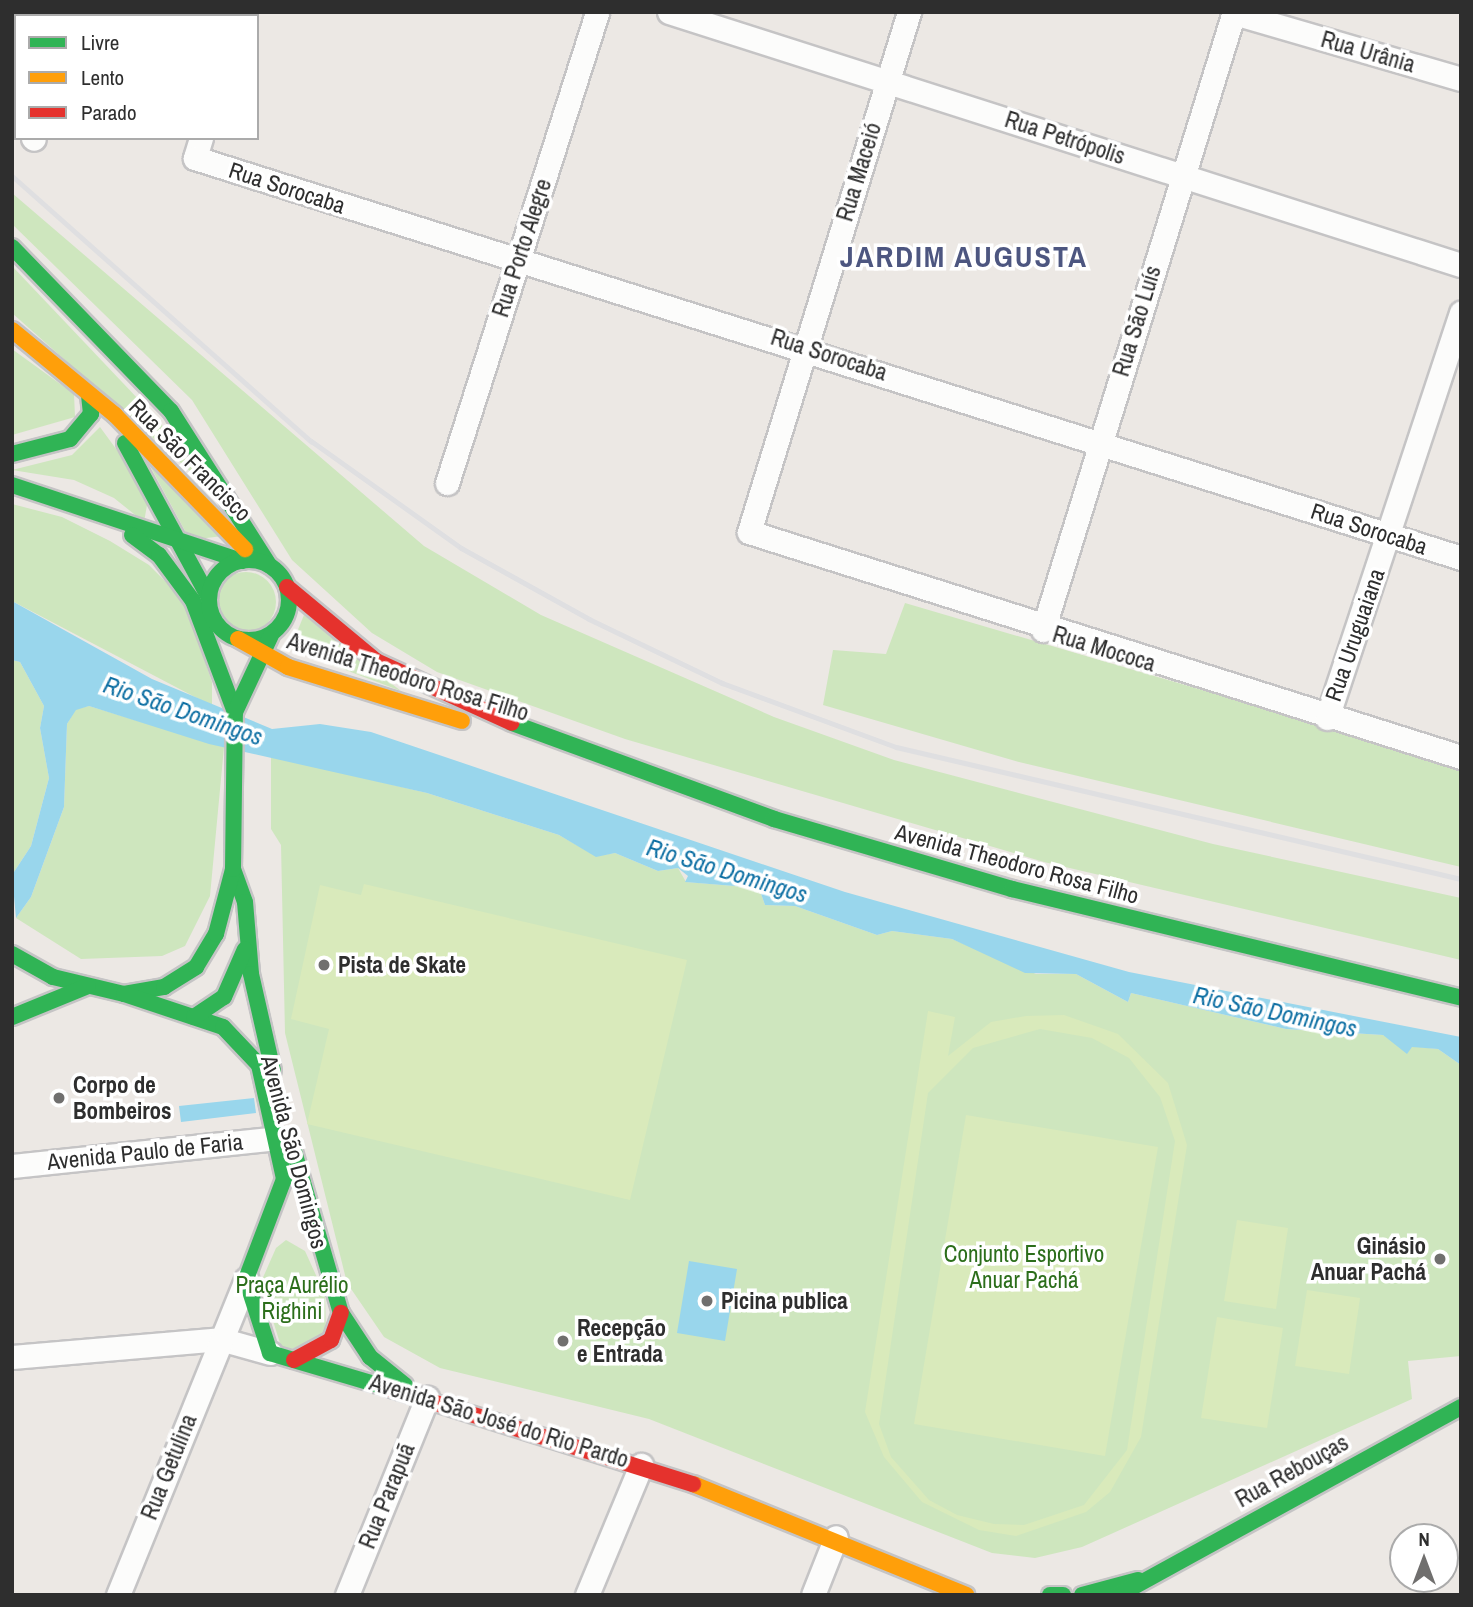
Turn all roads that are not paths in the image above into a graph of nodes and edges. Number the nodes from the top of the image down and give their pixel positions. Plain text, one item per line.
1 (597, 12) edge
2 (670, 12) edge
3 (909, 12) edge
4 (1234, 13) edge
5 (1461, 79) edge
6 (887, 81) junction
7 (198, 148) edge
8 (1182, 175) junction
9 (12, 247) edge
10 (517, 261) junction
11 (1461, 265) edge
12 (1461, 313) edge
13 (12, 330) edge
14 (805, 347) junction
15 (89, 395) junction
16 (1100, 443) junction
17 (12, 454) edge
18 (447, 483) dead end
19 (12, 485) edge
20 (112, 520) junction
21 (749, 532) joint
22 (1389, 536) junction
23 (183, 545) junction
24 (1461, 558) edge
25 (255, 562) junction
26 (287, 587) junction
27 (207, 594) junction
28 (1043, 630) junction
29 (271, 635) junction
30 (238, 639) junction
31 (263, 656) junction
32 (235, 712) junction
33 (1327, 718) junction
34 (569, 748) junction
35 (1461, 757) edge
36 (233, 869) junction
37 (246, 934) junction
38 (14, 955) edge
39 (88, 986) junction
40 (124, 993) junction
41 (1461, 998) edge
42 (12, 1017) edge
43 (194, 1017) junction
44 (278, 1138) junction
45 (12, 1166) edge
46 (265, 1235) junction
47 (319, 1248) junction
48 (246, 1279) junction
49 (341, 1314) junction
50 (220, 1339) junction
51 (270, 1353) junction
52 (12, 1357) edge
53 (294, 1360) junction
54 (427, 1398) junction
55 (1461, 1408) edge
56 (641, 1465) junction
57 (836, 1536) junction
58 (1146, 1577) junction
59 (118, 1595) edge
60 (347, 1595) edge
61 (587, 1595) edge
62 (813, 1595) edge
63 (966, 1595) edge
64 (1050, 1595) edge
65 (1063, 1595) edge
66 (1082, 1595) edge
67 (1119, 1595) edge

1 - 10 street, Rua Porto Alegre
2 - 6 street, Rua Petrópolis
3 - 6 street, Rua Maceió
4 - 5 street, Rua Urânia
4 - 8 street, Rua São Luís
6 - 8 street, Rua Petrópolis
6 - 14 street, Rua Maceió
7 - 10 street, Rua Sorocaba
8 - 11 street, Rua Petrópolis
8 - 16 street, Rua São Luís
9 - 25 main road
10 - 14 street, Rua Sorocaba
10 - 18 street, Rua Porto Alegre
12 - 22 street, Rua Uruguaiana
13 - 15 main road, Rua São Francisco
14 - 16 street, Rua Sorocaba
14 - 21 street, Rua Maceió
15 - 17 main road
15 - 23 main road, Rua São Francisco
15 - 25 main road, Rua São Francisco
16 - 22 street, Rua Sorocaba
16 - 28 street, Rua São Luís
19 - 20 main road
20 - 23 main road
20 - 32 main road
21 - 28 street, Rua Mococa
22 - 24 street, Rua Sorocaba
22 - 33 street, Rua Uruguaiana
23 - 25 main road
23 - 27 main road, Rua São Francisco
25 - 26 main road
25 - 27 main road
26 - 29 main road
26 - 34 main road, Avenida Theodoro Rosa Filho
27 - 30 main road
28 - 33 street, Rua Mococa
29 - 30 main road
29 - 31 main road
30 - 31 main road, Avenida Theodoro Rosa Filho
31 - 32 main road
31 - 34 main road, Avenida Theodoro Rosa Filho
32 - 36 main road
33 - 35 street, Rua Mococa
34 - 41 main road, Avenida Theodoro Rosa Filho
36 - 37 main road, Avenida São Domingos
36 - 40 main road
37 - 43 main road
37 - 47 main road, Avenida São Domingos
38 - 39 main road
39 - 40 main road
39 - 42 main road
40 - 43 main road, Avenida São Domingos
43 - 44 main road, Avenida São Domingos
44 - 45 street, Avenida Paulo de Faria
44 - 46 main road, Avenida São Domingos
46 - 47 main road
46 - 48 main road, Avenida São Domingos
47 - 49 main road, Avenida São Domingos
48 - 50 street, Avenida São Domingos
48 - 51 main road
49 - 53 main road
49 - 54 main road, Avenida São Domingos
50 - 51 street, Avenida São José do Rio Pardo
50 - 52 street, Avenida São José do Rio Pardo
50 - 59 street, Rua Getulina
51 - 53 main road, Avenida São José do Rio Pardo
53 - 54 main road, Avenida São José do Rio Pardo
54 - 56 main road, Avenida São José do Rio Pardo
54 - 60 street, Rua Parapuã
55 - 58 main road, Rua Rebouças
56 - 57 main road, Avenida São José do Rio Pardo
56 - 61 street
57 - 62 street
57 - 63 main road, Avenida São José do Rio Pardo
58 - 66 main road, Rua Rebouças
58 - 67 main road, Rua Rebouças
64 - 65 main road

